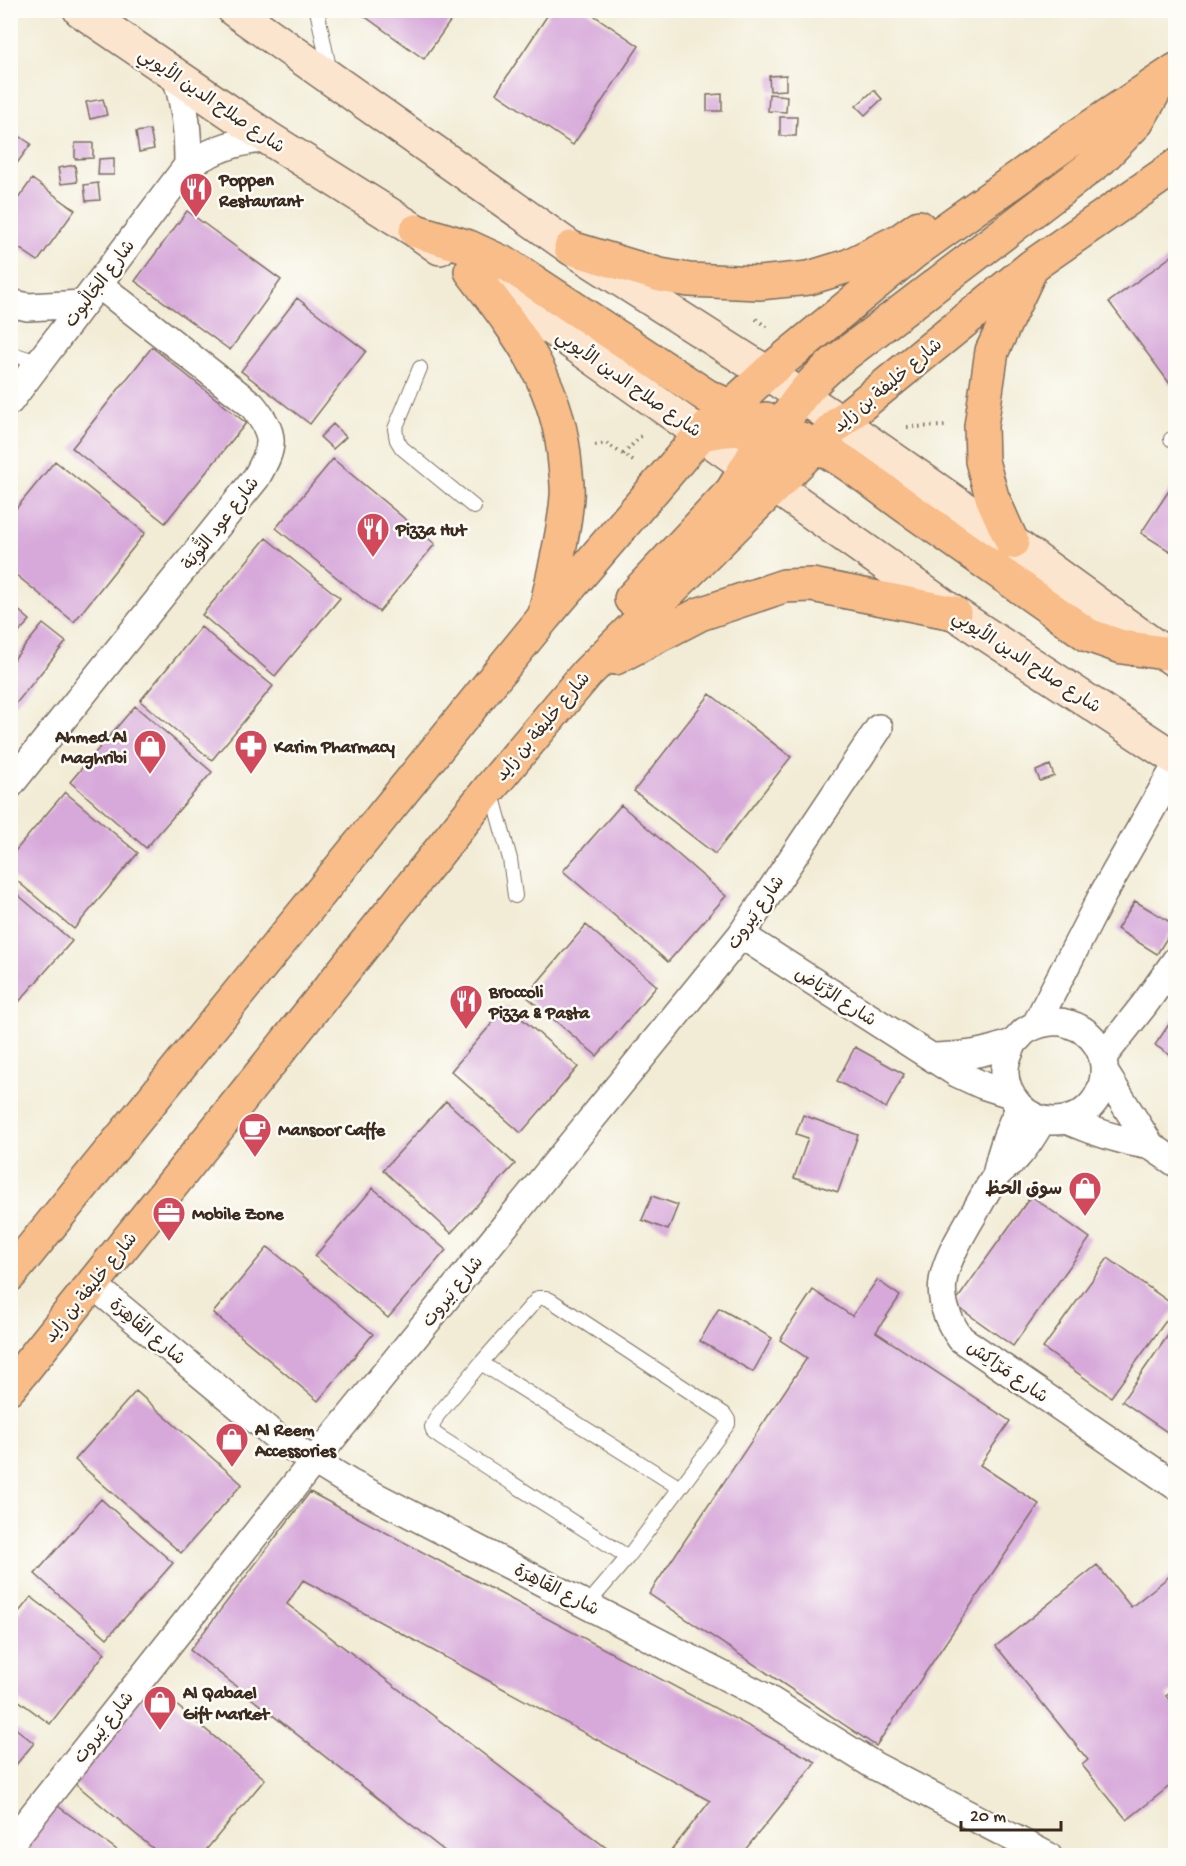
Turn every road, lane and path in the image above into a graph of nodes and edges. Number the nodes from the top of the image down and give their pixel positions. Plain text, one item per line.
1 (80, 10) edge
2 (234, 10) edge
3 (317, 10) edge
4 (1169, 74) edge
5 (176, 77) junction
6 (331, 78) junction
7 (268, 138) junction
8 (1064, 145) junction
9 (188, 165) junction
10 (1170, 177) edge
11 (416, 231) junction
12 (571, 248) junction
13 (1032, 266) junction
14 (471, 271) junction
15 (91, 294) junction
16 (10, 303) edge
17 (10, 353) edge
18 (40, 363) junction
19 (420, 368) dead end
20 (767, 373) junction
21 (801, 395) junction
22 (10, 401) edge
23 (729, 408) junction
24 (840, 422) junction
25 (773, 426) junction
26 (702, 434) junction
27 (816, 446) junction
28 (748, 467) junction
29 (776, 486) junction
30 (474, 507) dead end
31 (1012, 542) junction
32 (954, 613) junction
33 (544, 617) junction
34 (1170, 657) edge
35 (587, 673) junction
36 (879, 728) dead end
37 (528, 743) junction
38 (1176, 759) edge
39 (1176, 766) edge
40 (10, 785) edge
41 (490, 788) junction
42 (515, 896) dead end
43 (741, 935) junction
44 (1176, 960) edge
45 (1035, 1026) junction
46 (1014, 1042) junction
47 (931, 1057) junction
48 (1104, 1065) junction
49 (1035, 1110) junction
50 (1152, 1146) junction
51 (1176, 1162) edge
52 (10, 1275) edge
53 (92, 1284) junction
54 (481, 1363) junction
55 (10, 1387) edge
56 (313, 1462) junction
57 (1176, 1486) edge
58 (680, 1488) junction
59 (628, 1557) junction
60 (587, 1605) junction
61 (10, 1844) edge
62 (1048, 1856) edge

1 - 5 street, شارع صلاح الدين الأيوبي
2 - 6 street
3 - 6 lane
4 - 8 main road
4 - 21 main road
5 - 7 street, شارع صلاح الدين الأيوبي
5 - 9 street
6 - 12 street
7 - 9 street, شارع الجَالْبوت
7 - 11 street, شارع صلاح الدين الأيوبي
8 - 12 main road
8 - 20 main road
9 - 15 street, شارع الجَالْبوت
10 - 13 main road, شارع خليفة بن زايد
11 - 14 street, شارع صلاح الدين الأيوبي
11 - 23 main road
12 - 20 street
13 - 24 main road, شارع خليفة بن زايد
13 - 31 main road
14 - 26 street, شارع صلاح الدين الأيوبي
14 - 33 main road
15 - 16 street
15 - 18 street, شارع الجَالْبوت
15 - 40 street, شارع عود التُّوبَة
17 - 18 lane
18 - 22 street, شارع الجَالْبوت
19 - 30 lane
20 - 21 street
20 - 23 main road
20 - 25 main road
21 - 24 street
21 - 25 main road
23 - 25 main road
23 - 26 main road
24 - 25 main road
24 - 27 main road, شارع خليفة بن زايد
24 - 31 street
25 - 26 main road
25 - 27 main road
25 - 28 main road
25 - 29 main road
26 - 28 street, شارع صلاح الدين الأيوبي
26 - 33 main road
27 - 29 main road, شارع خليفة بن زايد
27 - 34 main road
28 - 29 street, شارع صلاح الدين الأيوبي
28 - 37 main road
29 - 32 street, شارع صلاح الدين الأيوبي
29 - 35 main road, شارع خليفة بن زايد
31 - 34 street
32 - 35 main road
32 - 38 street, شارع صلاح الدين الأيوبي
33 - 52 main road
35 - 37 main road, شارع خليفة بن زايد
36 - 43 street, شارع بَيروت
37 - 41 main road, شارع خليفة بن زايد
39 - 45 street
41 - 42 lane
41 - 53 main road, شارع خليفة بن زايد
43 - 47 street, شارع الرِّيَاض
43 - 56 street, شارع بَيروت
44 - 48 street
45 - 46 street
45 - 48 street
46 - 47 street
46 - 49 street
47 - 49 street, شارع الرِّيَاض
48 - 49 street
48 - 50 street, شارع الرِّيَاض
49 - 50 street, شارع الرِّيَاض
49 - 57 street, شارع مَرّاكِش
50 - 51 street, شارع الرِّيَاض
53 - 55 main road, شارع خليفة بن زايد
53 - 56 street, شارع القَاهِرَة
54 - 58 lane
54 - 58 lane
54 - 59 lane
56 - 60 street, شارع القَاهِرَة
56 - 61 street, شارع بَيروت
58 - 59 lane
59 - 60 lane
60 - 62 street, شارع القَاهِرَة

